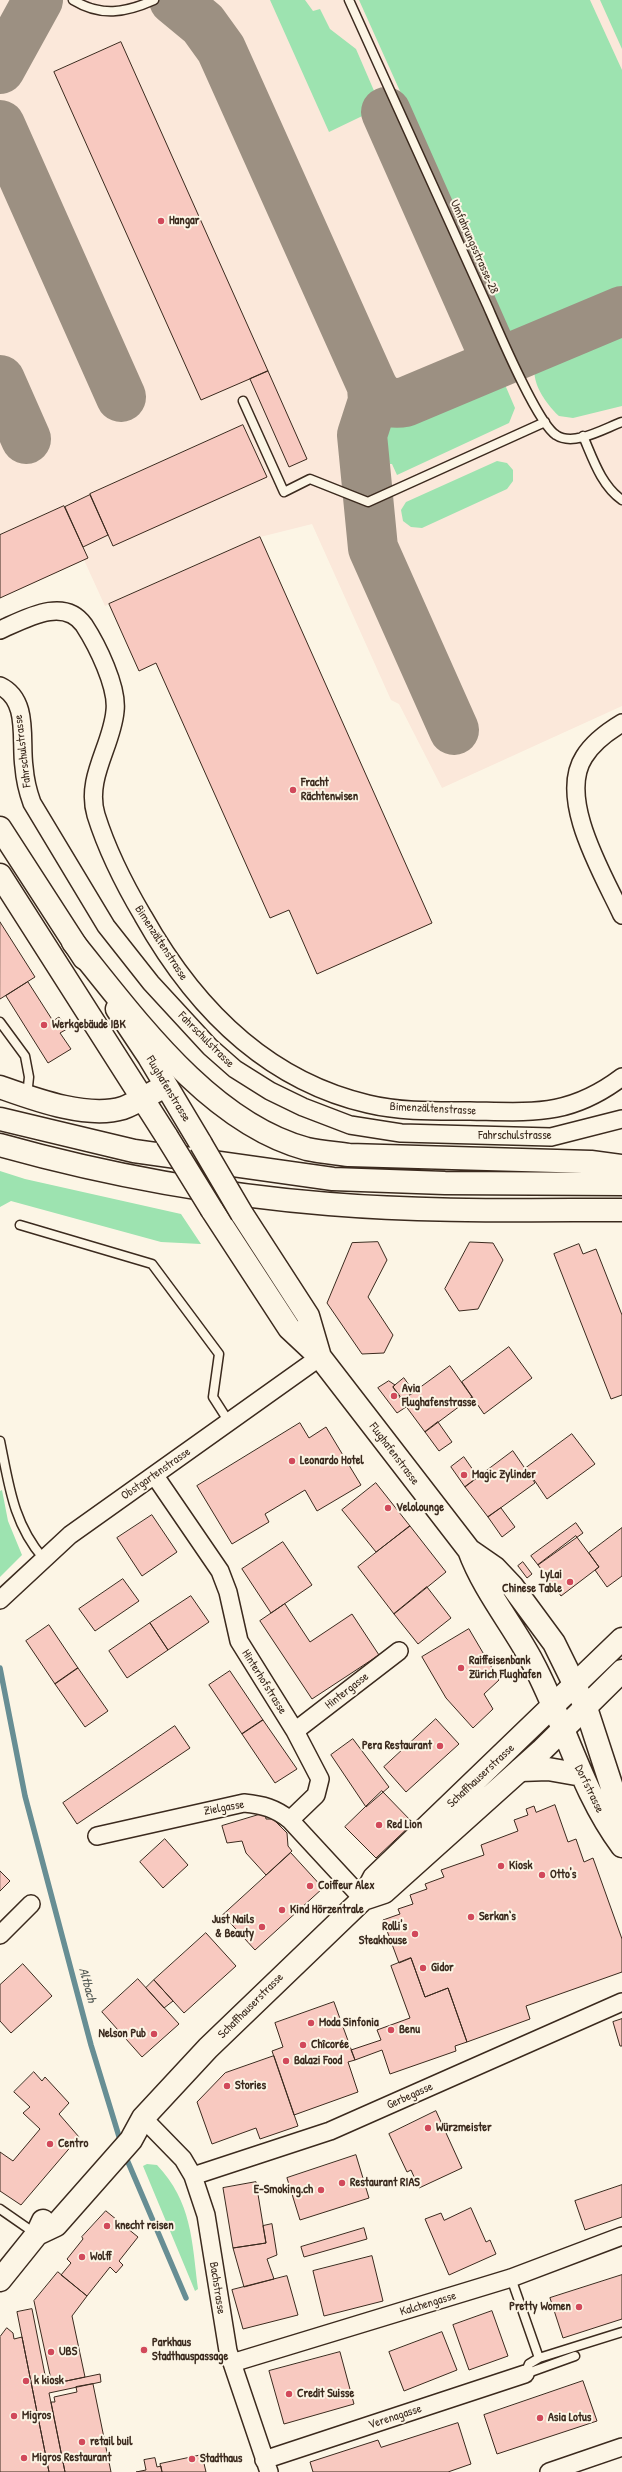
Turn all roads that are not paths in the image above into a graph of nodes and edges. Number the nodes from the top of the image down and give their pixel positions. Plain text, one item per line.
1 (72, 0) edge
2 (154, 0) edge
3 (349, 0) edge
4 (243, 401) dead end
5 (545, 422) junction
6 (622, 422) edge
7 (583, 436) junction
8 (622, 500) edge
9 (0, 630) edge
10 (0, 686) edge
11 (622, 723) edge
12 (0, 828) edge
13 (0, 875) edge
14 (622, 915) edge
15 (73, 942) junction
16 (0, 1022) edge
17 (622, 1077) edge
18 (166, 1085) junction
19 (0, 1088) edge
20 (27, 1096) junction
21 (143, 1099) junction
22 (0, 1119) edge
23 (622, 1119) edge
24 (0, 1146) edge
25 (622, 1166) edge
26 (622, 1184) edge
27 (622, 1210) edge
28 (20, 1225) dead end
29 (320, 1357) junction
30 (229, 1422) junction
31 (0, 1441) edge
32 (155, 1476) junction
33 (469, 1550) junction
34 (43, 1558) junction
35 (1, 1599) edge
36 (622, 1639) edge
37 (399, 1651) dead end
38 (622, 1671) edge
39 (576, 1684) junction
40 (552, 1707) junction
41 (586, 1708) junction
42 (562, 1730) junction
43 (295, 1731) junction
44 (520, 1770) junction
45 (582, 1775) junction
46 (622, 1818) edge
47 (290, 1820) junction
48 (97, 1836) dead end
49 (622, 1846) edge
50 (363, 1899) junction
51 (31, 1904) dead end
52 (0, 1935) edge
53 (622, 2002) edge
54 (126, 2136) junction
55 (193, 2176) junction
56 (0, 2209) edge
57 (37, 2234) junction
58 (622, 2236) edge
59 (511, 2278) junction
60 (0, 2280) edge
61 (622, 2332) edge
62 (575, 2356) dead end
63 (539, 2358) junction
64 (232, 2363) junction
65 (525, 2374) junction
66 (622, 2447) edge
67 (266, 2466) edge
68 (573, 2468) edge
69 (549, 2472) edge

1 - 2 lane
3 - 5 lane, Umfahrungsstrasse-28
4 - 5 lane
5 - 7 lane, Umfahrungsstrasse-28
6 - 7 lane, Umfahrungsstrasse-28
7 - 8 lane
9 - 17 street, Bimenzältenstrasse
10 - 23 street, Fahrschulstrasse
11 - 14 street
12 - 15 main road, Flughafenstrasse
13 - 21 main road, Flughafenstrasse
15 - 18 main road, Flughafenstrasse
15 - 25 main road
16 - 20 lane
18 - 21 main road
18 - 29 main road, Flughafenstrasse, bridge
19 - 20 main road
20 - 21 main road
21 - 29 main road, Flughafenstrasse, bridge
22 - 26 main road
24 - 27 main road
28 - 30 lane
29 - 30 street, Obstgartenstrasse
29 - 33 main road, Flughafenstrasse
30 - 32 street, Obstgartenstrasse
31 - 34 lane
32 - 34 street, Obstgartenstrasse
32 - 43 street, Hinterhofstrasse
33 - 39 main road, Flughafenstrasse
33 - 40 main road, Flughafenstrasse
34 - 35 street, Obstgartenstrasse
36 - 39 main road, Schaffhauserstrasse
37 - 43 street, Hintergasse
38 - 41 main road, Schaffhauserstrasse
39 - 40 main road, Schaffhauserstrasse
39 - 41 main road
40 - 42 main road
40 - 50 main road, Schaffhauserstrasse
41 - 42 main road, Schaffhauserstrasse
41 - 46 main road, Dorfstrasse
42 - 44 main road, Schaffhauserstrasse
42 - 45 main road, Dorfstrasse
43 - 47 street, Hinterhofstrasse
44 - 45 main road
44 - 50 main road, Schaffhauserstrasse
45 - 49 main road, Dorfstrasse
47 - 48 street, Zielgasse
47 - 50 street, Zielgasse
50 - 54 main road, Schaffhauserstrasse
51 - 52 street
53 - 55 street, Gerbegasse
54 - 55 street, Bachstrasse
54 - 57 main road, Schaffhauserstrasse
55 - 64 street, Bachstrasse
56 - 57 lane
57 - 60 main road, Schaffhauserstrasse
58 - 59 street, Kalchengasse
59 - 63 lane
59 - 64 street, Kalchengasse
61 - 63 lane
62 - 65 lane
63 - 65 lane
64 - 67 street, Bachstrasse
65 - 67 street, Verenagasse
66 - 68 street
68 - 69 street

